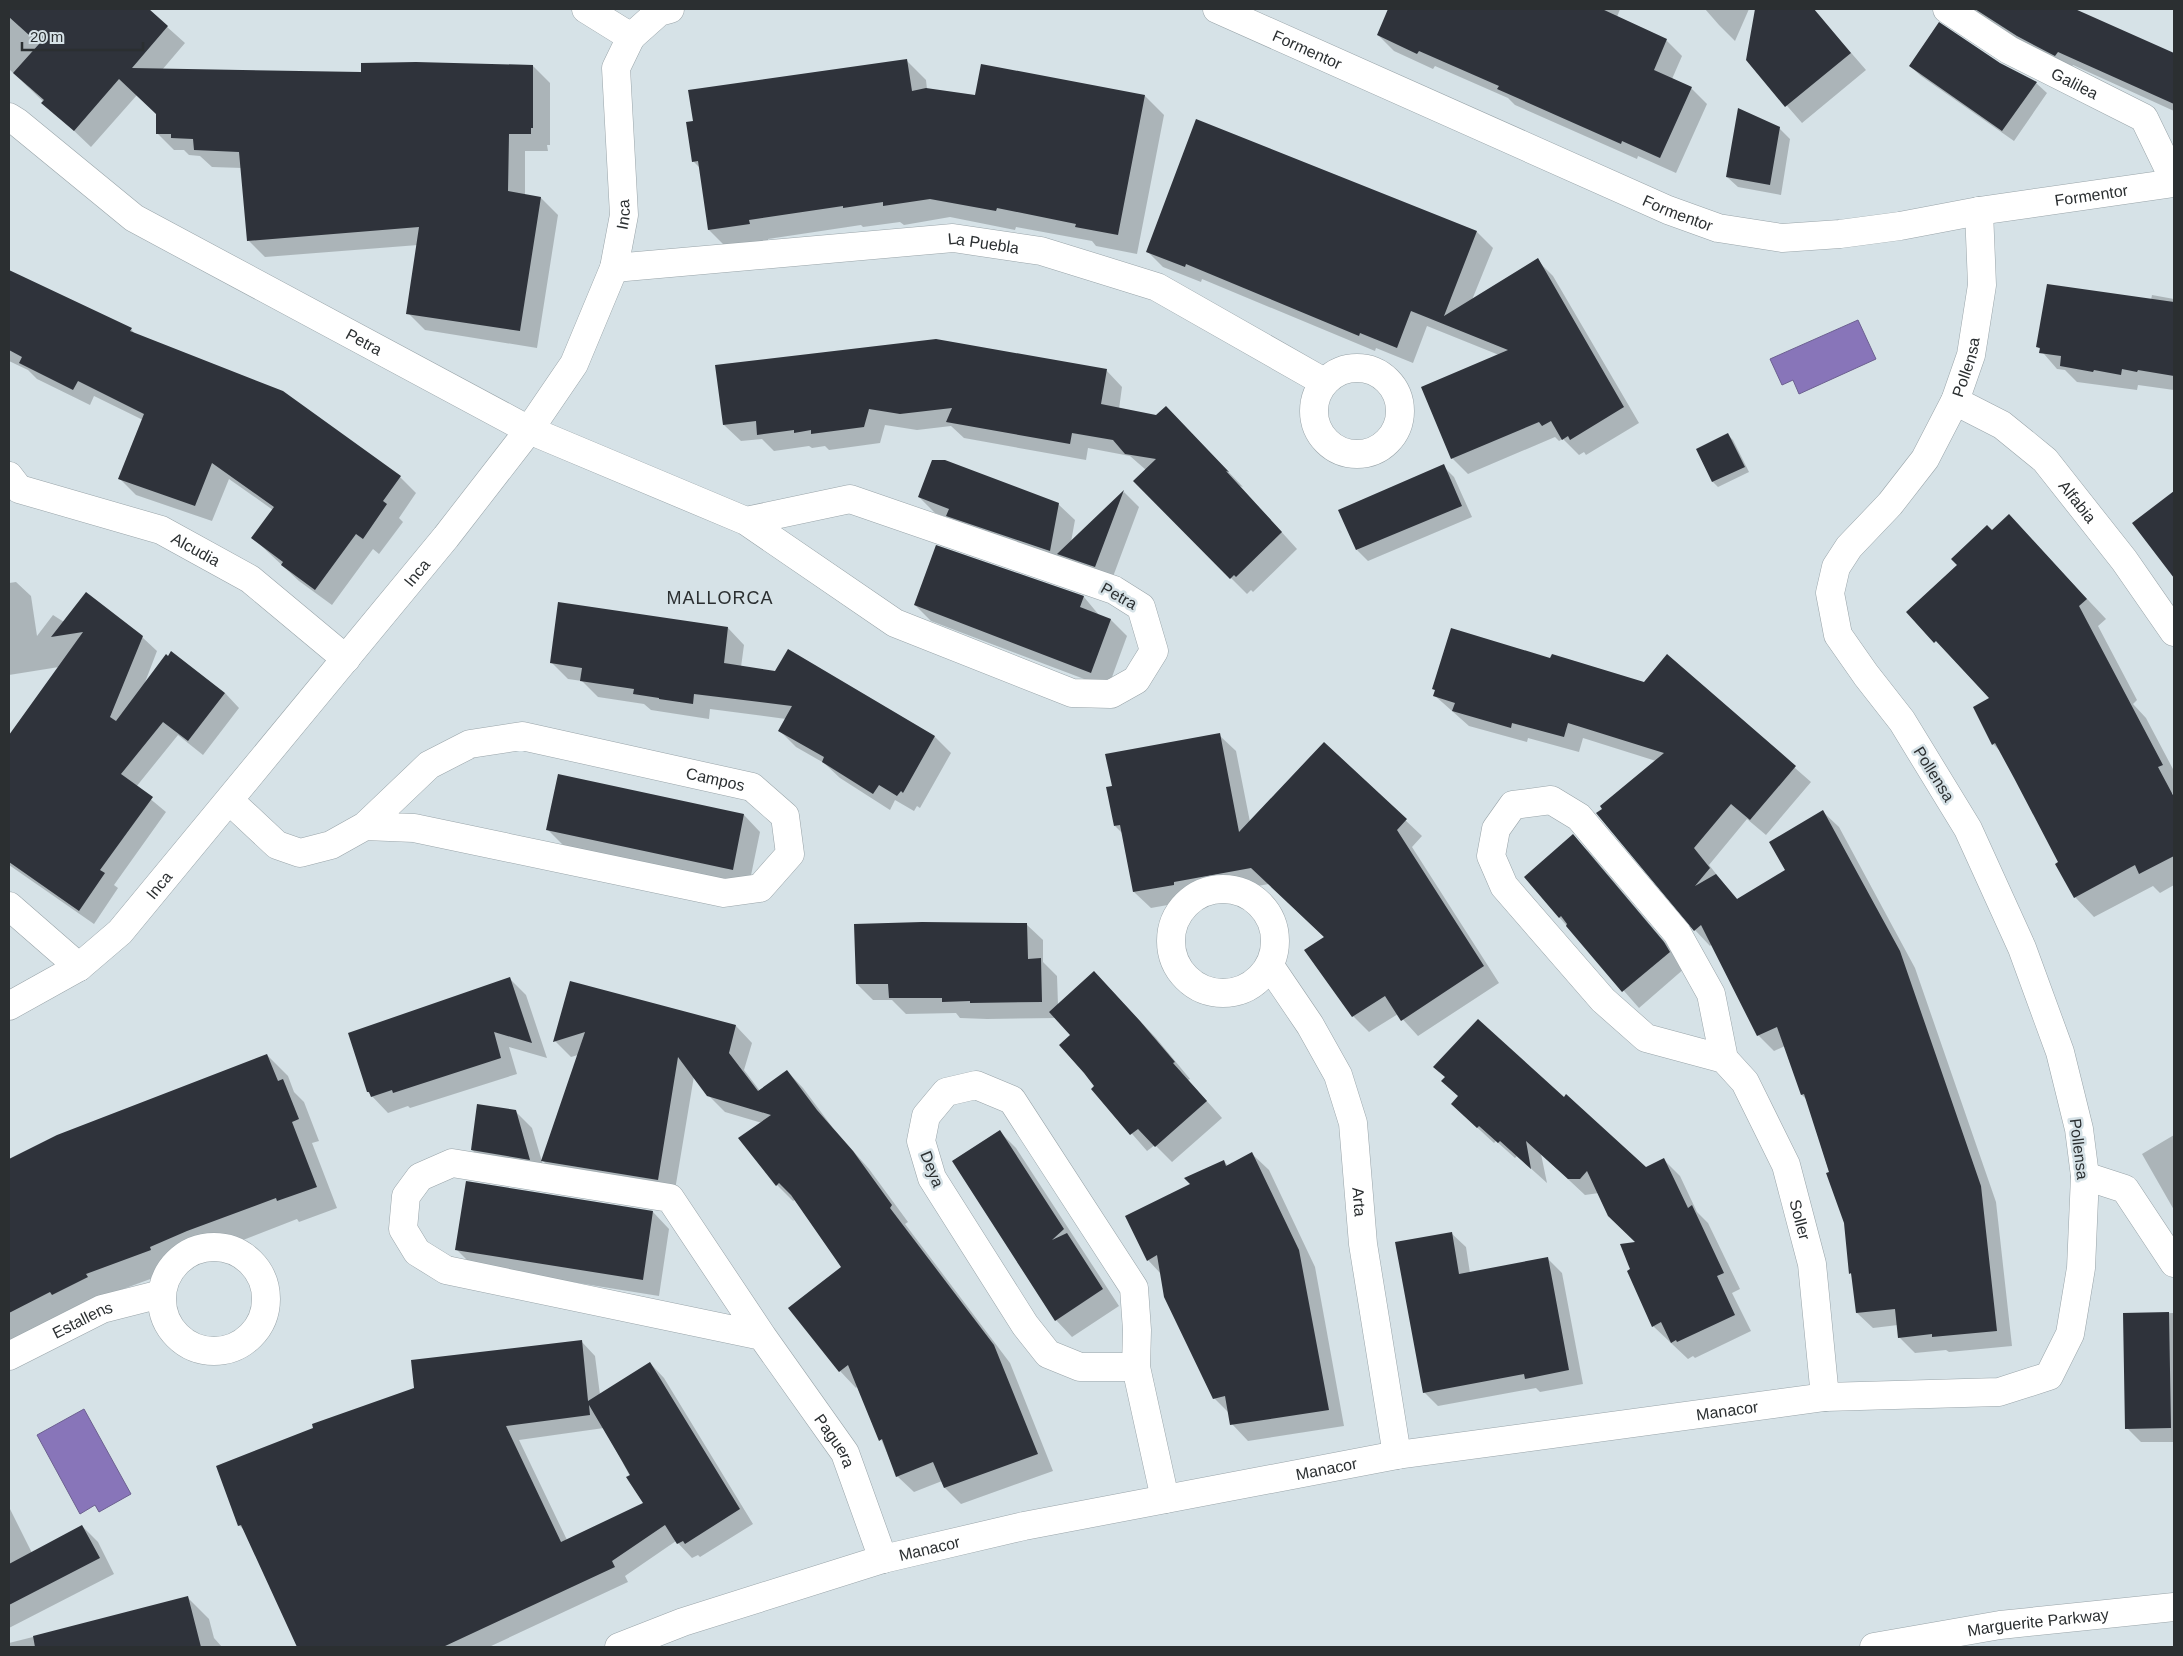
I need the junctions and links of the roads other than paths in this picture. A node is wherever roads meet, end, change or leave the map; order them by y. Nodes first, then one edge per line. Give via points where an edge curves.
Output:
1 (586, 9) edge
2 (670, 9) edge
3 (1217, 9) edge
4 (1947, 9) edge
5 (631, 37) junction
6 (9, 118) edge
7 (2174, 182) edge
8 (1979, 211) junction
9 (614, 268) junction
10 (1324, 382) dead end
11 (1955, 401) junction
12 (529, 430) junction
13 (12, 486) edge
14 (746, 521) junction
15 (2174, 632) edge
16 (346, 659) junction
17 (230, 801) junction
18 (366, 826) junction
19 (9, 906) edge
20 (1270, 966) dead end
21 (79, 968) junction
22 (9, 1006) edge
23 (1724, 1059) junction
24 (2085, 1176) junction
25 (2174, 1263) edge
26 (161, 1294) dead end
27 (762, 1336) junction
28 (9, 1356) edge
29 (1136, 1368) junction
30 (2049, 1376) joint
31 (1825, 1396) junction
32 (1397, 1455) junction
33 (1165, 1499) junction
34 (883, 1559) junction
35 (2174, 1607) edge
36 (619, 1647) edge
37 (1874, 1647) edge

1 - 5 street
2 - 5 street via 659,12
3 - 8 street, Formentor via 1660,206 1718,228 1782,238 1900,226
4 - 7 street, Galilea via 2009,50 2144,118
5 - 9 street, Inca via 616,68 624,215
6 - 12 street, Petra via 134,218
7 - 8 street, Formentor
8 - 11 street, Pollensa via 1982,285 1971,355
9 - 10 street, La Puebla via 953,238 1041,251 1157,287
9 - 12 street, Inca via 574,364
11 - 15 street, Alfabia via 2002,425 2045,460 2124,560
11 - 24 street, Pollensa via 1925,460 1836,567 1830,592 1838,634 1902,722 1968,829 2022,948 2060,1052 2079,1129
12 - 14 street, Petra
12 - 16 street, Inca
13 - 16 street, Alcudia via 161,530 250,578
14 - 14 street, Petra via 895,623 1072,693 1111,694 1136,680 1154,650 1142,607 1114,590 850,499
16 - 17 street, Inca
17 - 18 street, Campos via 277,845 300,853 330,845
17 - 21 street, Inca via 120,932
18 - 18 street, Campos via 414,828 724,892 760,888 790,854 786,816 752,787 522,736 470,744 429,765
19 - 21 street
20 - 32 street, Arta via 1310,1025 1338,1075 1353,1123 1363,1244
21 - 22 street, Inca
23 - 23 street via 1711,994 1677,933 1579,817 1551,800 1513,805 1496,829 1491,856 1504,886 1603,1000 1646,1038
23 - 31 street, Soller via 1744,1082 1786,1165 1812,1264
24 - 25 street via 2125,1189
24 - 30 street, Pollensa via 2081,1268 2070,1334
26 - 28 street, Estallens via 102,1309
27 - 27 street, Paguera via 670,1198 452,1163 420,1177 406,1196 403,1229 417,1252 446,1270
27 - 34 street, Paguera via 845,1453
29 - 29 street, Deya via 1134,1288 1012,1100 976,1085 946,1092 926,1116 921,1141 932,1178 1025,1325 1048,1354 1080,1367
29 - 33 street, Deya
30 - 31 street, Manacor via 1999,1392
31 - 32 street, Manacor
32 - 33 street, Manacor
33 - 34 street, Manacor via 1024,1526
34 - 36 street, Manacor via 684,1622
35 - 37 street, Marguerite Parkway via 2000,1626

